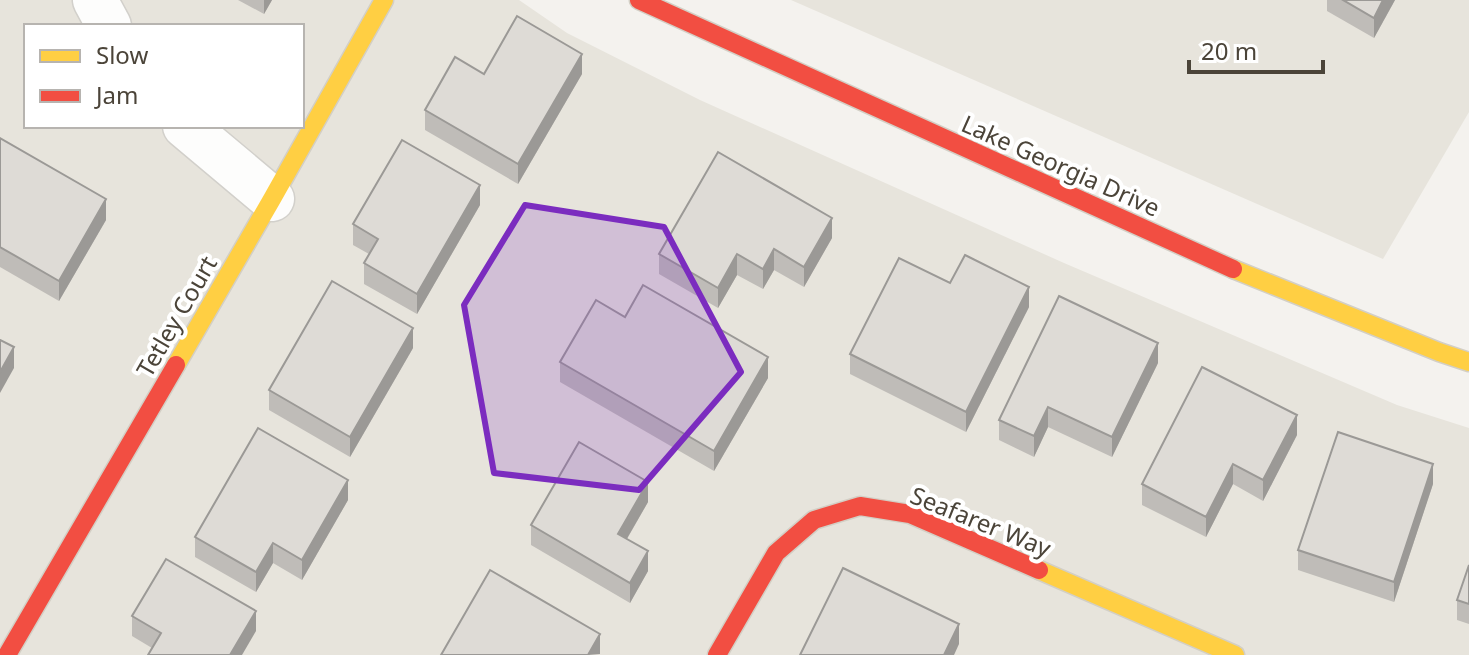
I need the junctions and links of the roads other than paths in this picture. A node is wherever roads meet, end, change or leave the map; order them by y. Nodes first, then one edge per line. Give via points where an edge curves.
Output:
1 (95, 0) edge
2 (384, 0) edge
3 (639, 0) edge
4 (108, 24) edge
5 (187, 128) edge
6 (272, 199) junction
7 (1469, 362) edge
8 (7, 655) edge
9 (717, 655) edge
10 (1235, 655) edge

1 - 4 street
2 - 6 street, Tetley Court
3 - 7 street, Lake Georgia Drive via 1227,266
5 - 6 street
6 - 8 street, Tetley Court
9 - 10 street, Seafarer Way via 776,553 814,520 860,506 910,514

